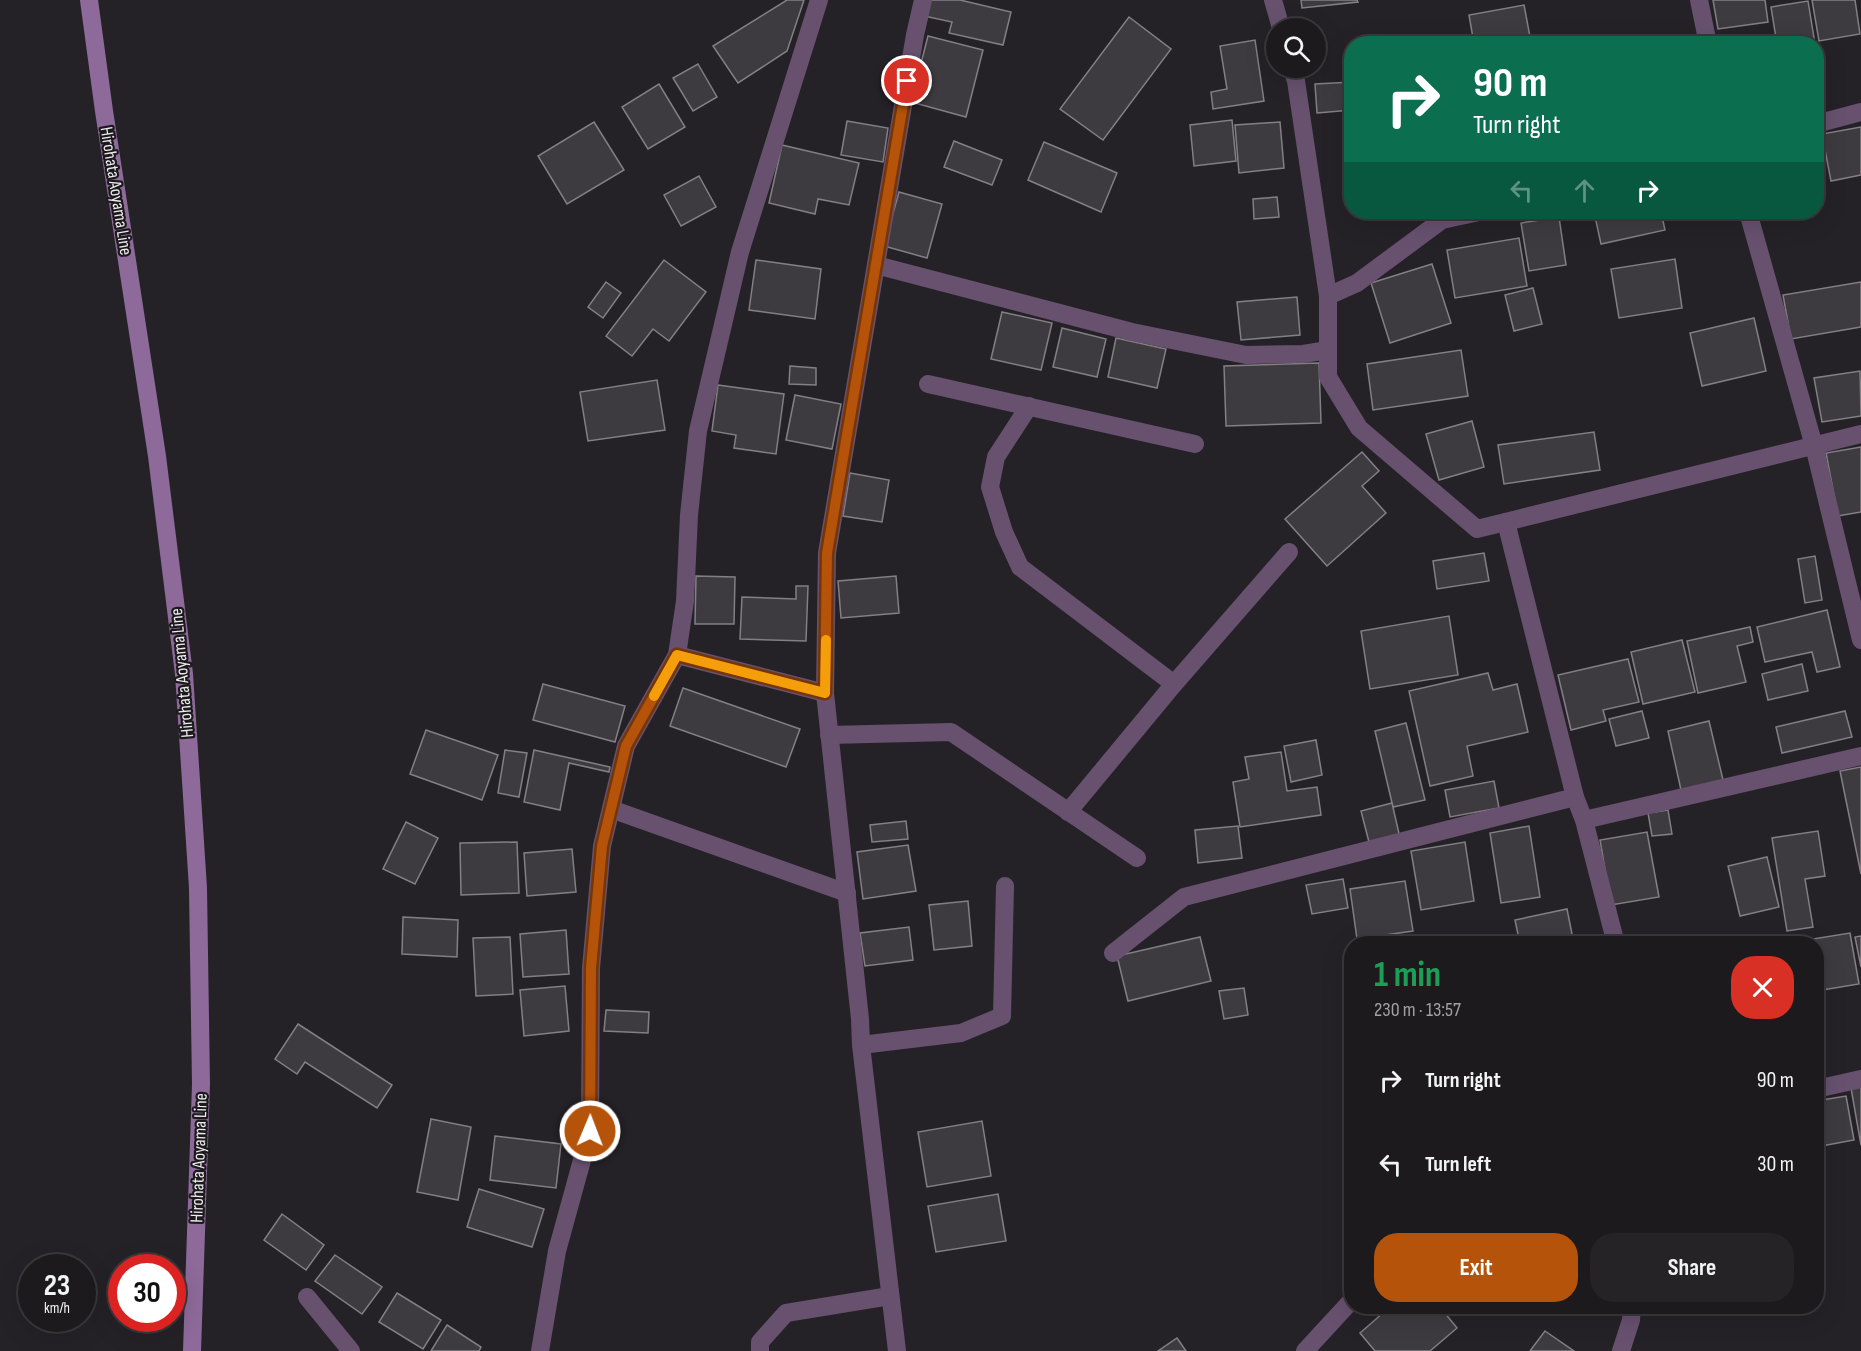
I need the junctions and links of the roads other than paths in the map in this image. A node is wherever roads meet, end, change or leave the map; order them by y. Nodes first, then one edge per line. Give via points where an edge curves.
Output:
1 (88, 0) edge
2 (819, 0) edge
3 (924, 0) edge
4 (1273, 0) edge
5 (1699, 0) edge
6 (1278, 18) edge
7 (1706, 36) edge
8 (1294, 78) edge
9 (1861, 112) edge
10 (1824, 122) edge
11 (1448, 219) edge
12 (1750, 219) edge
13 (876, 264) junction
14 (1328, 296) junction
15 (1328, 350) junction
16 (928, 384) dead end
17 (1029, 406) junction
18 (1861, 434) edge
19 (1195, 444) dead end
20 (1814, 446) junction
21 (1506, 522) junction
22 (1289, 552) dead end
23 (1861, 640) edge
24 (677, 655) junction
25 (1174, 684) junction
26 (825, 693) junction
27 (829, 735) junction
28 (1861, 756) edge
29 (1575, 797) junction
30 (610, 810) junction
31 (1068, 812) junction
32 (1584, 820) junction
33 (1137, 858) dead end
34 (1005, 886) dead end
35 (847, 893) junction
36 (1614, 936) edge
37 (1113, 953) dead end
38 (861, 1045) junction
39 (1861, 1079) edge
40 (1824, 1087) edge
41 (890, 1296) junction
42 (307, 1297) dead end
43 (1344, 1309) edge
44 (1631, 1314) edge
45 (192, 1351) edge
46 (351, 1351) edge
47 (540, 1351) edge
48 (760, 1351) edge
49 (897, 1351) edge
50 (1305, 1351) edge
51 (1621, 1351) edge

1 - 45 main road, Hirohata Aoyama Line via 157,456 184,674 198,888 201,1084
2 - 24 street via 740,252 698,430
3 - 13 street
4 - 6 street
5 - 7 street
8 - 14 street
9 - 10 street
11 - 14 street via 1357,283
12 - 20 street
13 - 15 street via 1132,332 1246,355
13 - 26 street via 827,553
14 - 15 street
15 - 21 street via 1328,376 1359,428 1478,529
16 - 17 street
17 - 19 street
17 - 25 street via 996,457 990,487 1020,567
18 - 20 street
20 - 21 street
20 - 23 street
21 - 29 street
22 - 25 street
24 - 26 street
24 - 30 street via 626,746
25 - 31 street
26 - 27 street
27 - 31 street via 951,732
27 - 35 street
28 - 32 street
29 - 32 street
29 - 37 street via 1184,897
30 - 35 street
30 - 47 street via 602,846 591,968 590,1131 557,1251
31 - 33 street
32 - 36 street
34 - 38 street via 1002,1016 961,1033
35 - 38 street
38 - 41 street
39 - 40 street
41 - 48 street via 786,1313 760,1342
41 - 49 street
42 - 46 street
43 - 50 street
44 - 51 street

